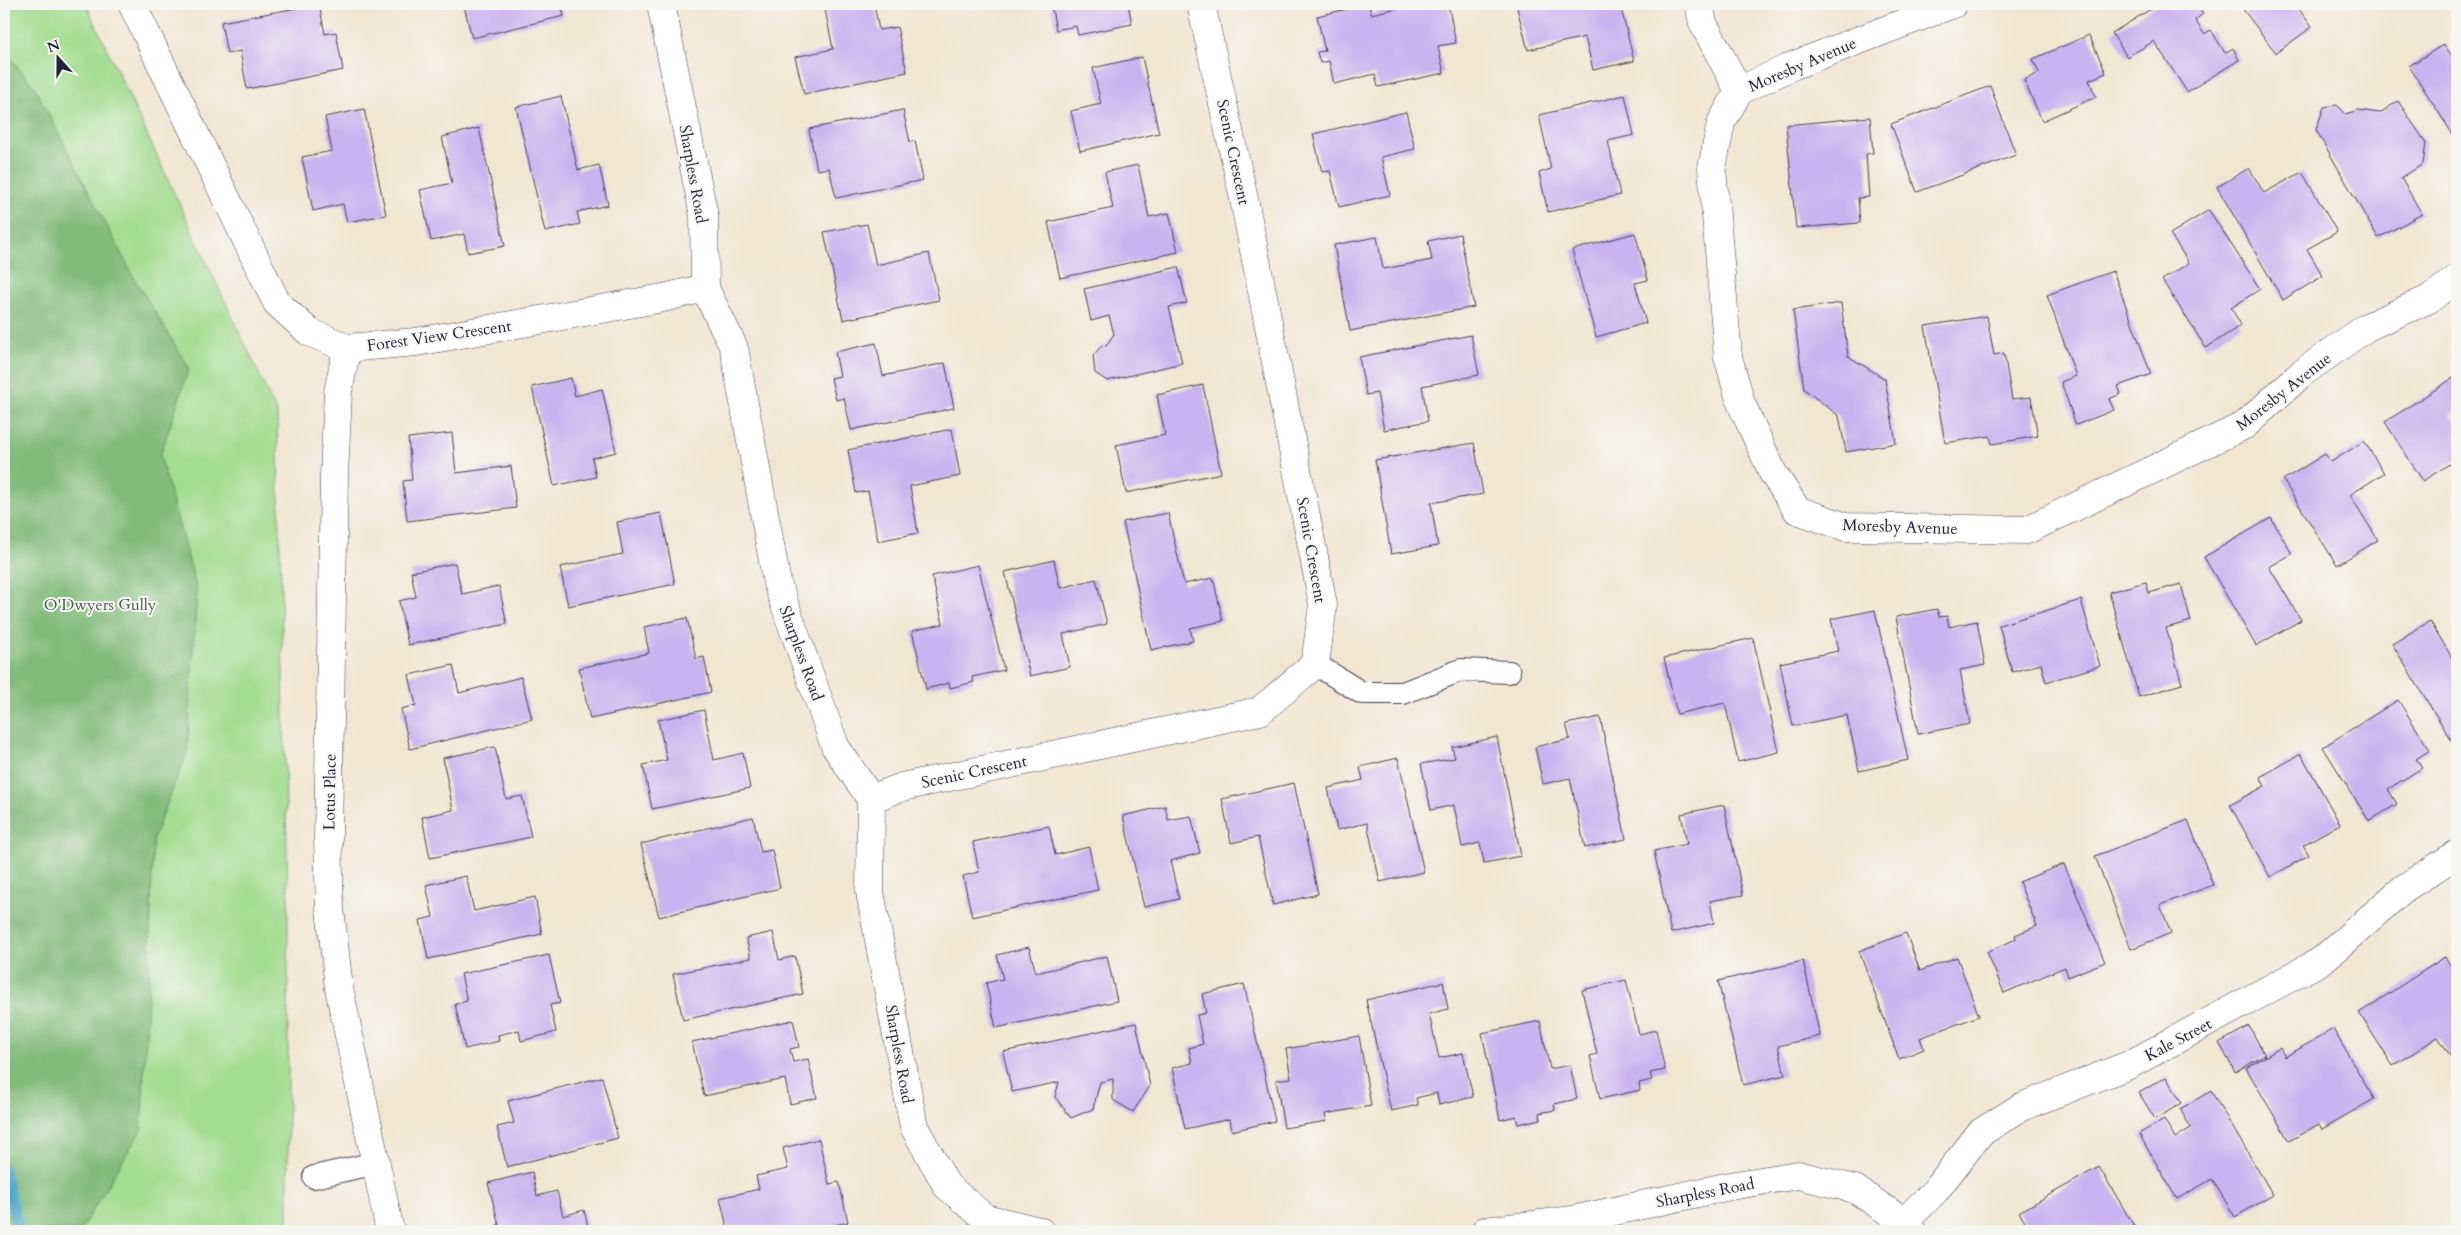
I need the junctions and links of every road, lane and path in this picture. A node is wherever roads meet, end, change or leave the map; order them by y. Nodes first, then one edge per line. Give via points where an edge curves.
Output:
1 (132, 4) edge
2 (662, 4) edge
3 (1200, 4) edge
4 (1699, 4) edge
5 (1953, 4) edge
6 (1739, 90) junction
7 (2457, 279) edge
8 (705, 288) junction
9 (347, 348) junction
10 (1315, 664) junction
11 (1508, 672) dead end
12 (871, 799) junction
13 (2457, 854) edge
14 (376, 1163) junction
15 (314, 1177) dead end
16 (1908, 1226) edge
17 (390, 1231) edge
18 (1040, 1231) edge
19 (1485, 1231) edge

1 - 9 street, Forest View Crescent via 277,303 309,332
2 - 8 street, Sharpless Road via 704,216
3 - 10 street, Scenic Crescent via 1244,199 1323,605
4 - 6 street via 1703,23
5 - 6 street, Moresby Avenue via 1792,66
6 - 7 street, Moresby Avenue via 1721,123 1712,168 1728,357 1741,403 1773,473 1798,510 1846,527 2027,530 2245,425 2302,373 2367,327 2429,299
8 - 9 street, Forest View Crescent via 416,342
8 - 12 street, Sharpless Road via 734,348 777,584 835,746
9 - 14 street, Lotus Place via 338,392 334,476 328,838 330,909 339,988
10 - 11 lane via 1362,693 1403,693 1461,670
10 - 12 street, Scenic Crescent via 1260,711 902,787
12 - 18 street, Sharpless Road via 870,892 914,1127 947,1186 985,1218
13 - 16 street, Kale Street via 2402,889 2321,961 2129,1066 2021,1107 1980,1133
14 - 15 lane
14 - 17 street, Lotus Place
16 - 19 street, Sharpless Road via 1855,1189 1798,1175 1730,1186 1573,1220

